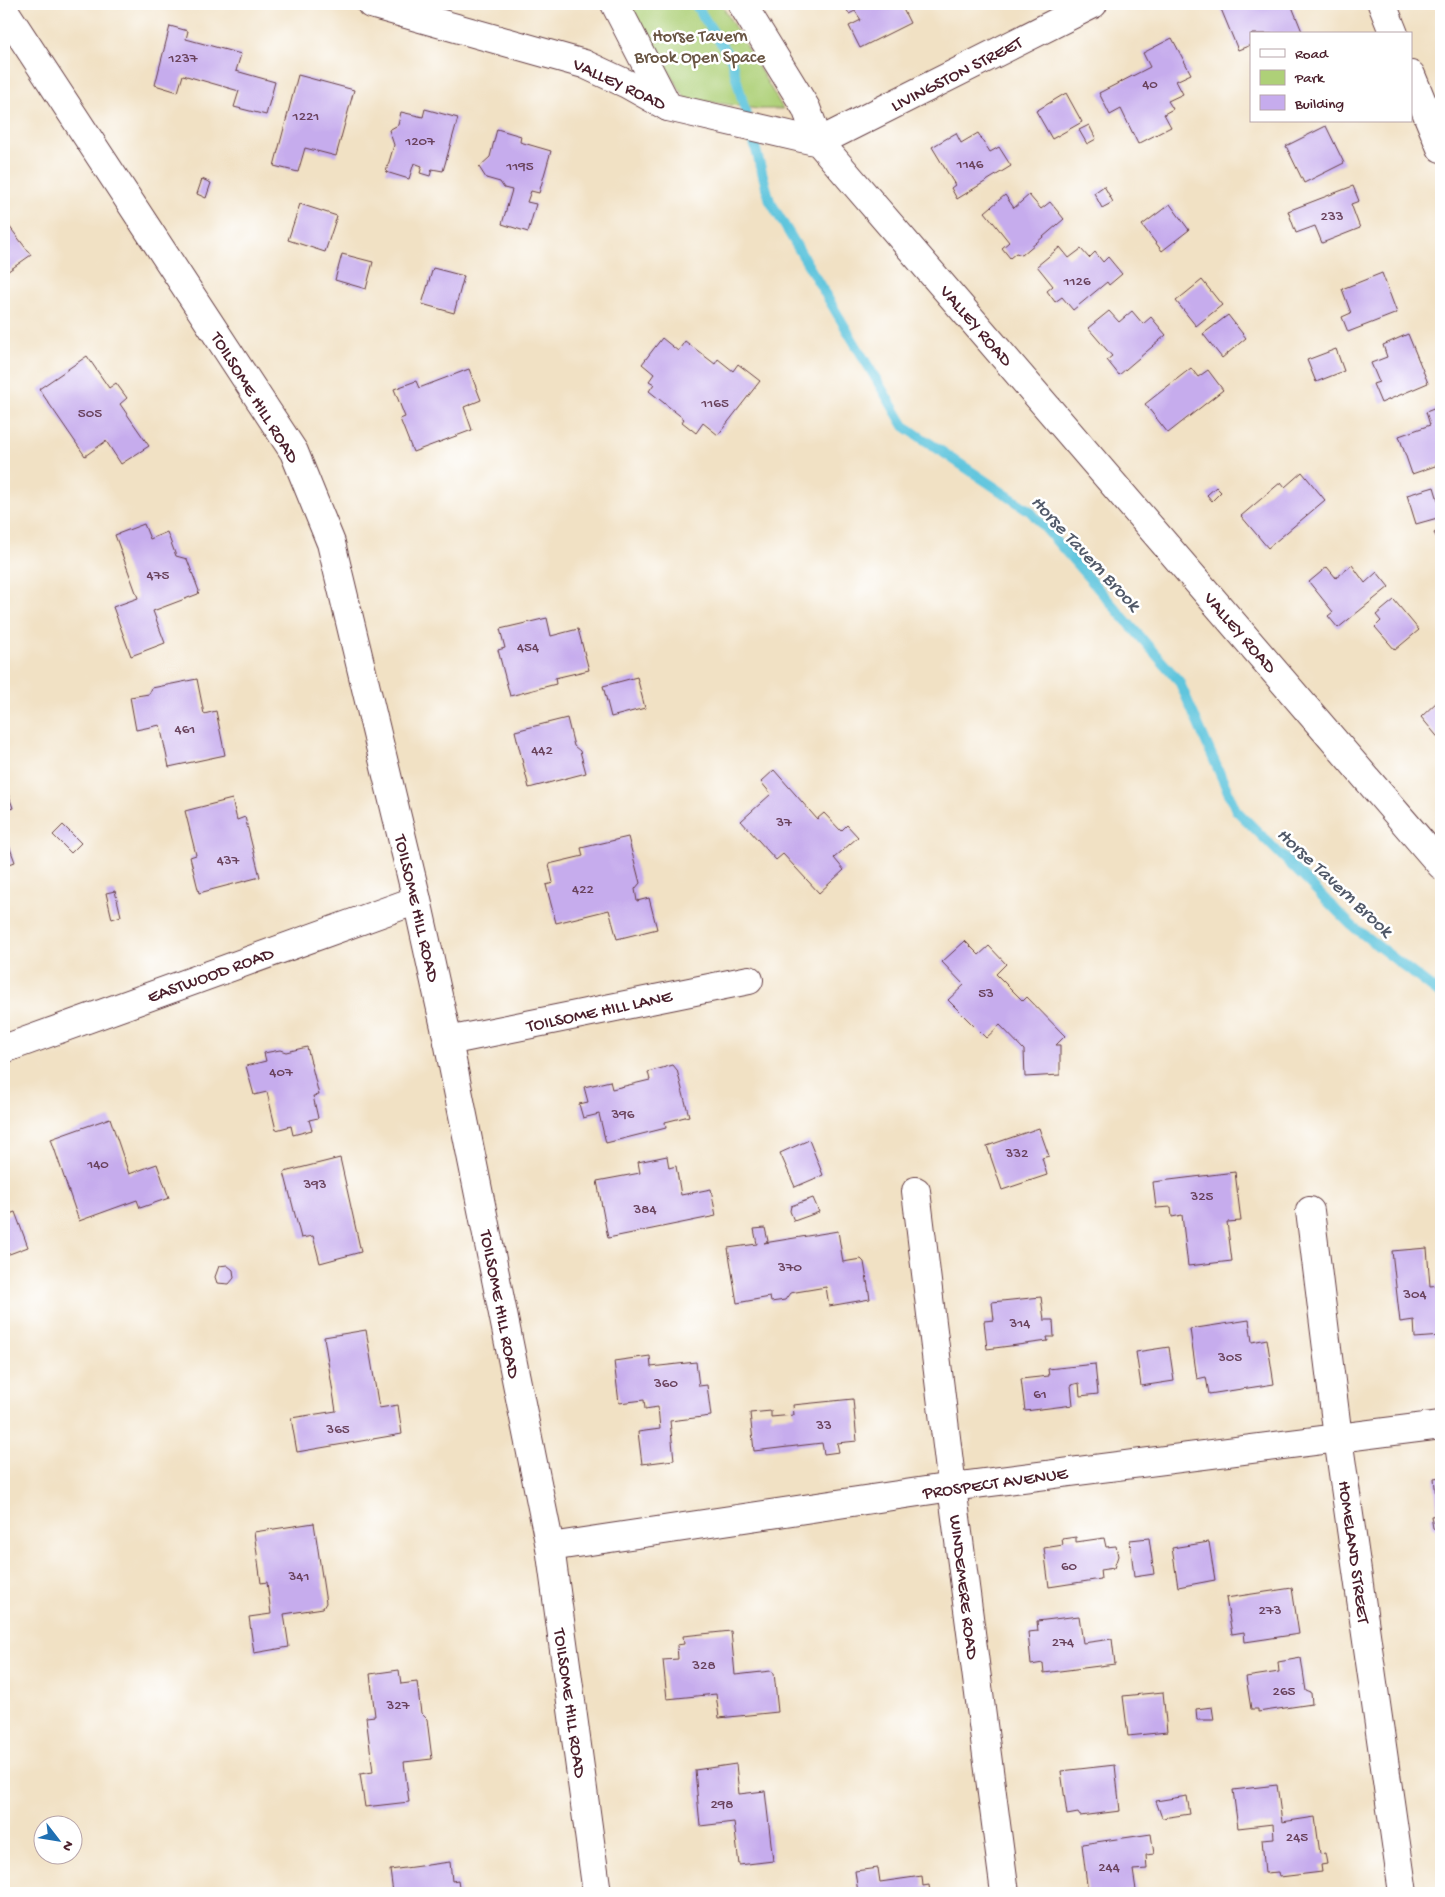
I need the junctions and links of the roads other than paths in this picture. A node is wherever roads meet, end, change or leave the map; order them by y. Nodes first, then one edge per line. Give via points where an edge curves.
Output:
1 (371, 4) edge
2 (616, 4) edge
3 (742, 4) edge
4 (1093, 4) edge
5 (1382, 4) edge
6 (4, 10) edge
7 (1393, 32) edge
8 (1412, 77) edge
9 (668, 107) junction
10 (819, 142) junction
11 (1441, 148) edge
12 (1441, 865) edge
13 (417, 900) junction
14 (749, 980) dead end
15 (448, 1041) junction
16 (4, 1049) edge
17 (916, 1191) dead end
18 (1310, 1211) dead end
19 (1441, 1425) edge
20 (1338, 1438) junction
21 (952, 1488) junction
22 (550, 1547) junction
23 (597, 1893) edge
24 (1004, 1893) edge
25 (1403, 1893) edge

1 - 9 street, VALLEY ROAD via 584,64
2 - 9 street
3 - 10 street via 806,108
4 - 10 street, LIVINGSTON STREET
5 - 7 street
6 - 13 street, TOILSOME HILL ROAD via 294,452 331,543
8 - 11 street
9 - 10 street, VALLEY ROAD
10 - 12 street, VALLEY ROAD
13 - 15 street, TOILSOME HILL ROAD
13 - 16 street, EASTWOOD ROAD
14 - 15 street, TOILSOME HILL LANE
15 - 22 street, TOILSOME HILL ROAD
17 - 21 street, WINDEMERE ROAD
18 - 20 street, HOMELAND STREET
19 - 20 street, PROSPECT AVENUE
20 - 21 street, PROSPECT AVENUE
20 - 25 street, HOMELAND STREET
21 - 22 street, PROSPECT AVENUE
21 - 24 street, WINDEMERE ROAD
22 - 23 street, TOILSOME HILL ROAD

